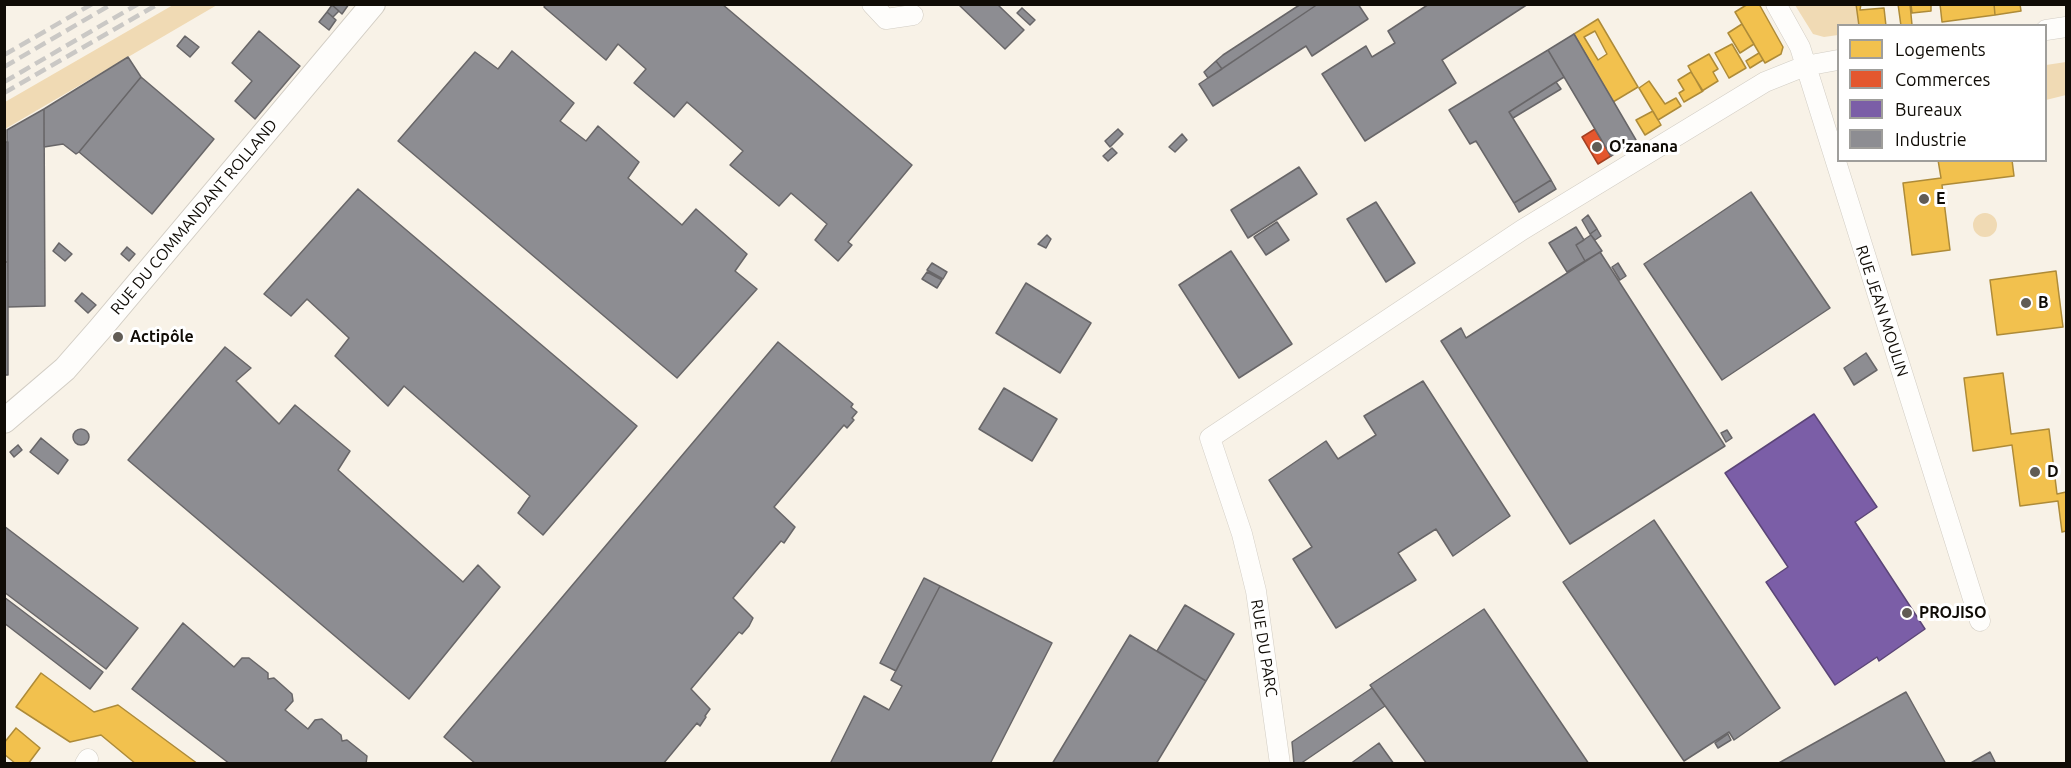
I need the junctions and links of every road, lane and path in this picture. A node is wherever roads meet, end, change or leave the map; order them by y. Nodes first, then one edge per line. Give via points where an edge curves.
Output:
1 (373, 4) edge
2 (872, 4) edge
3 (1776, 4) edge
4 (914, 15) dead end
5 (2067, 27) edge
6 (2047, 30) edge
7 (1837, 60) edge
8 (1805, 66) junction
9 (4, 421) edge
10 (1980, 621) dead end
11 (1280, 764) edge

1 - 9 street, RUE DU COMMANDANT ROLLAND via 65,369
2 - 4 street via 886,19
3 - 8 street, RUE JEAN MOULIN via 1800,47
5 - 6 street
7 - 8 street
8 - 10 street, RUE JEAN MOULIN
8 - 11 street, RUE DU PARC via 1765,82 1522,230 1210,438 1242,534 1256,591

